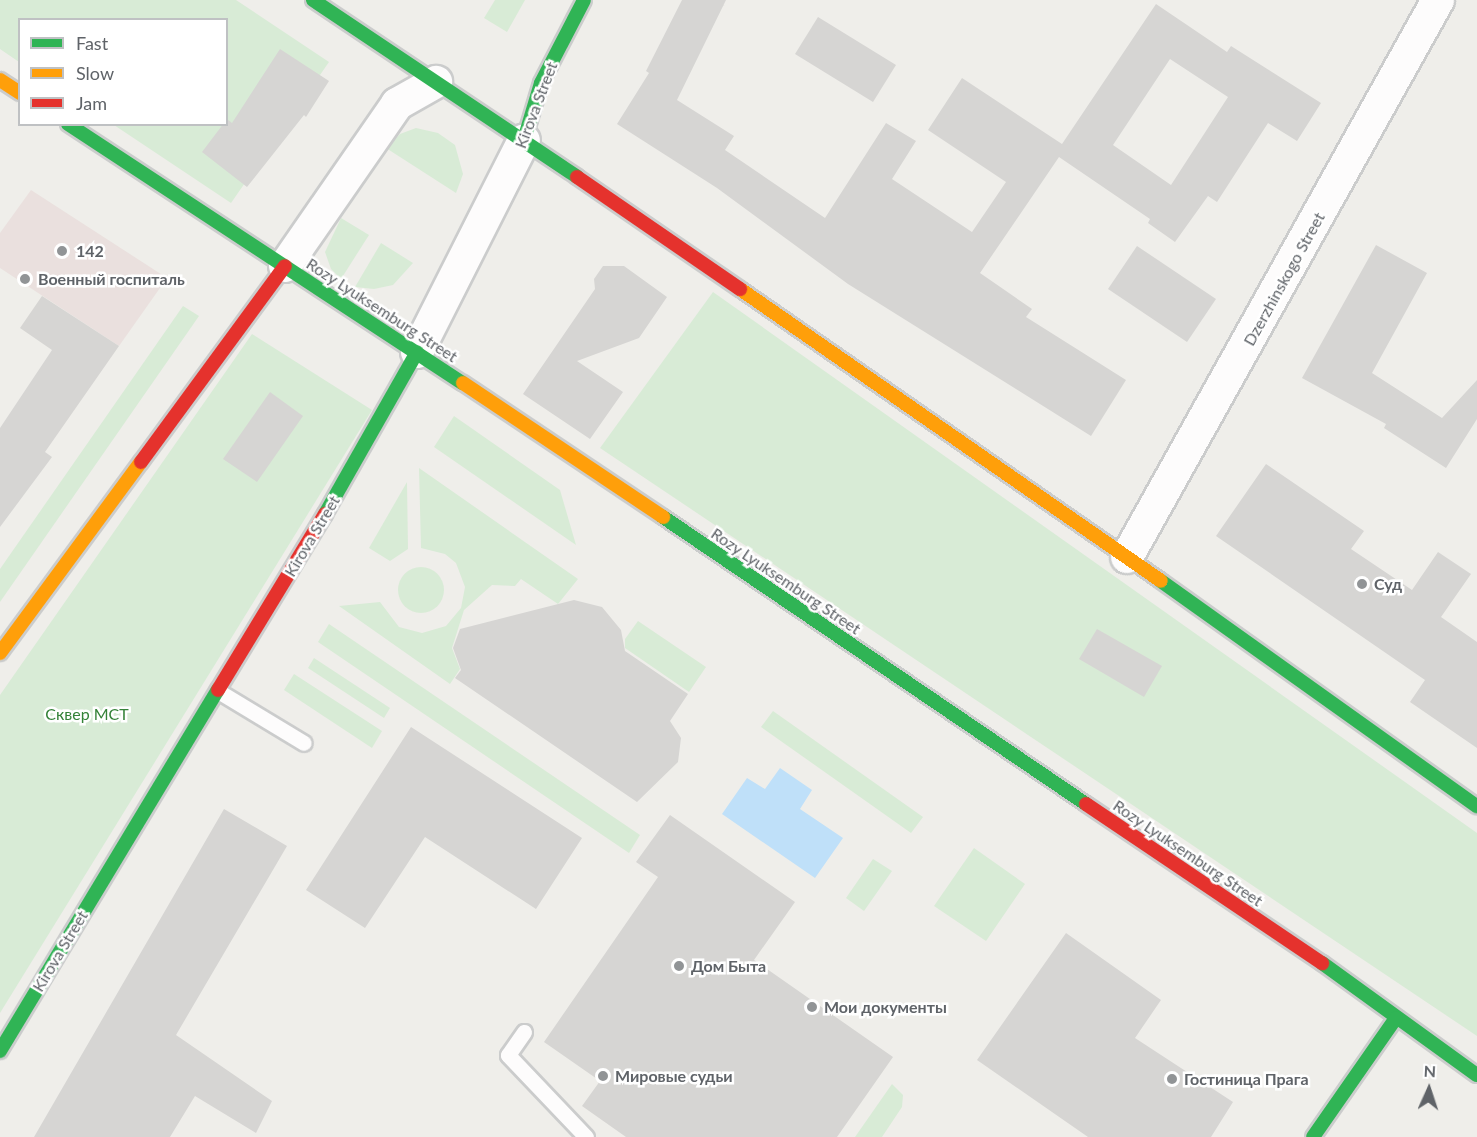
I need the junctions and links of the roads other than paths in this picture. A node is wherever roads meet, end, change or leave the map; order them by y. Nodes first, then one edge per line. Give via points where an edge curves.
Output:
1 (313, 0) edge
2 (584, 0) edge
3 (1438, 0) edge
4 (0, 80) edge
5 (436, 82) junction
6 (18, 92) edge
7 (71, 126) edge
8 (524, 140) junction
9 (285, 266) junction
10 (417, 352) junction
11 (1127, 557) junction
12 (0, 653) edge
13 (218, 690) junction
14 (304, 743) dead end
15 (1477, 807) edge
16 (1396, 1018) junction
17 (524, 1032) dead end
18 (0, 1051) edge
19 (1477, 1075) edge
20 (586, 1137) edge
21 (1313, 1137) edge

1 - 5 main road
2 - 8 main road, Kirova Street via 541,82
3 - 11 street, Dzerzhinskogo Street
4 - 6 main road
5 - 8 main road
5 - 9 street via 397,104
7 - 9 main road, Rozy Lyuksemburg Street
8 - 10 street, Kirova Street
8 - 11 main road
9 - 10 main road, Rozy Lyuksemburg Street
9 - 12 main road
10 - 13 main road, Kirova Street via 376,430
10 - 16 main road, Rozy Lyuksemburg Street via 1345,979
11 - 15 main road
13 - 14 lane
13 - 18 main road, Kirova Street
16 - 19 main road, Rozy Lyuksemburg Street
16 - 21 main road
17 - 20 lane via 508,1055

